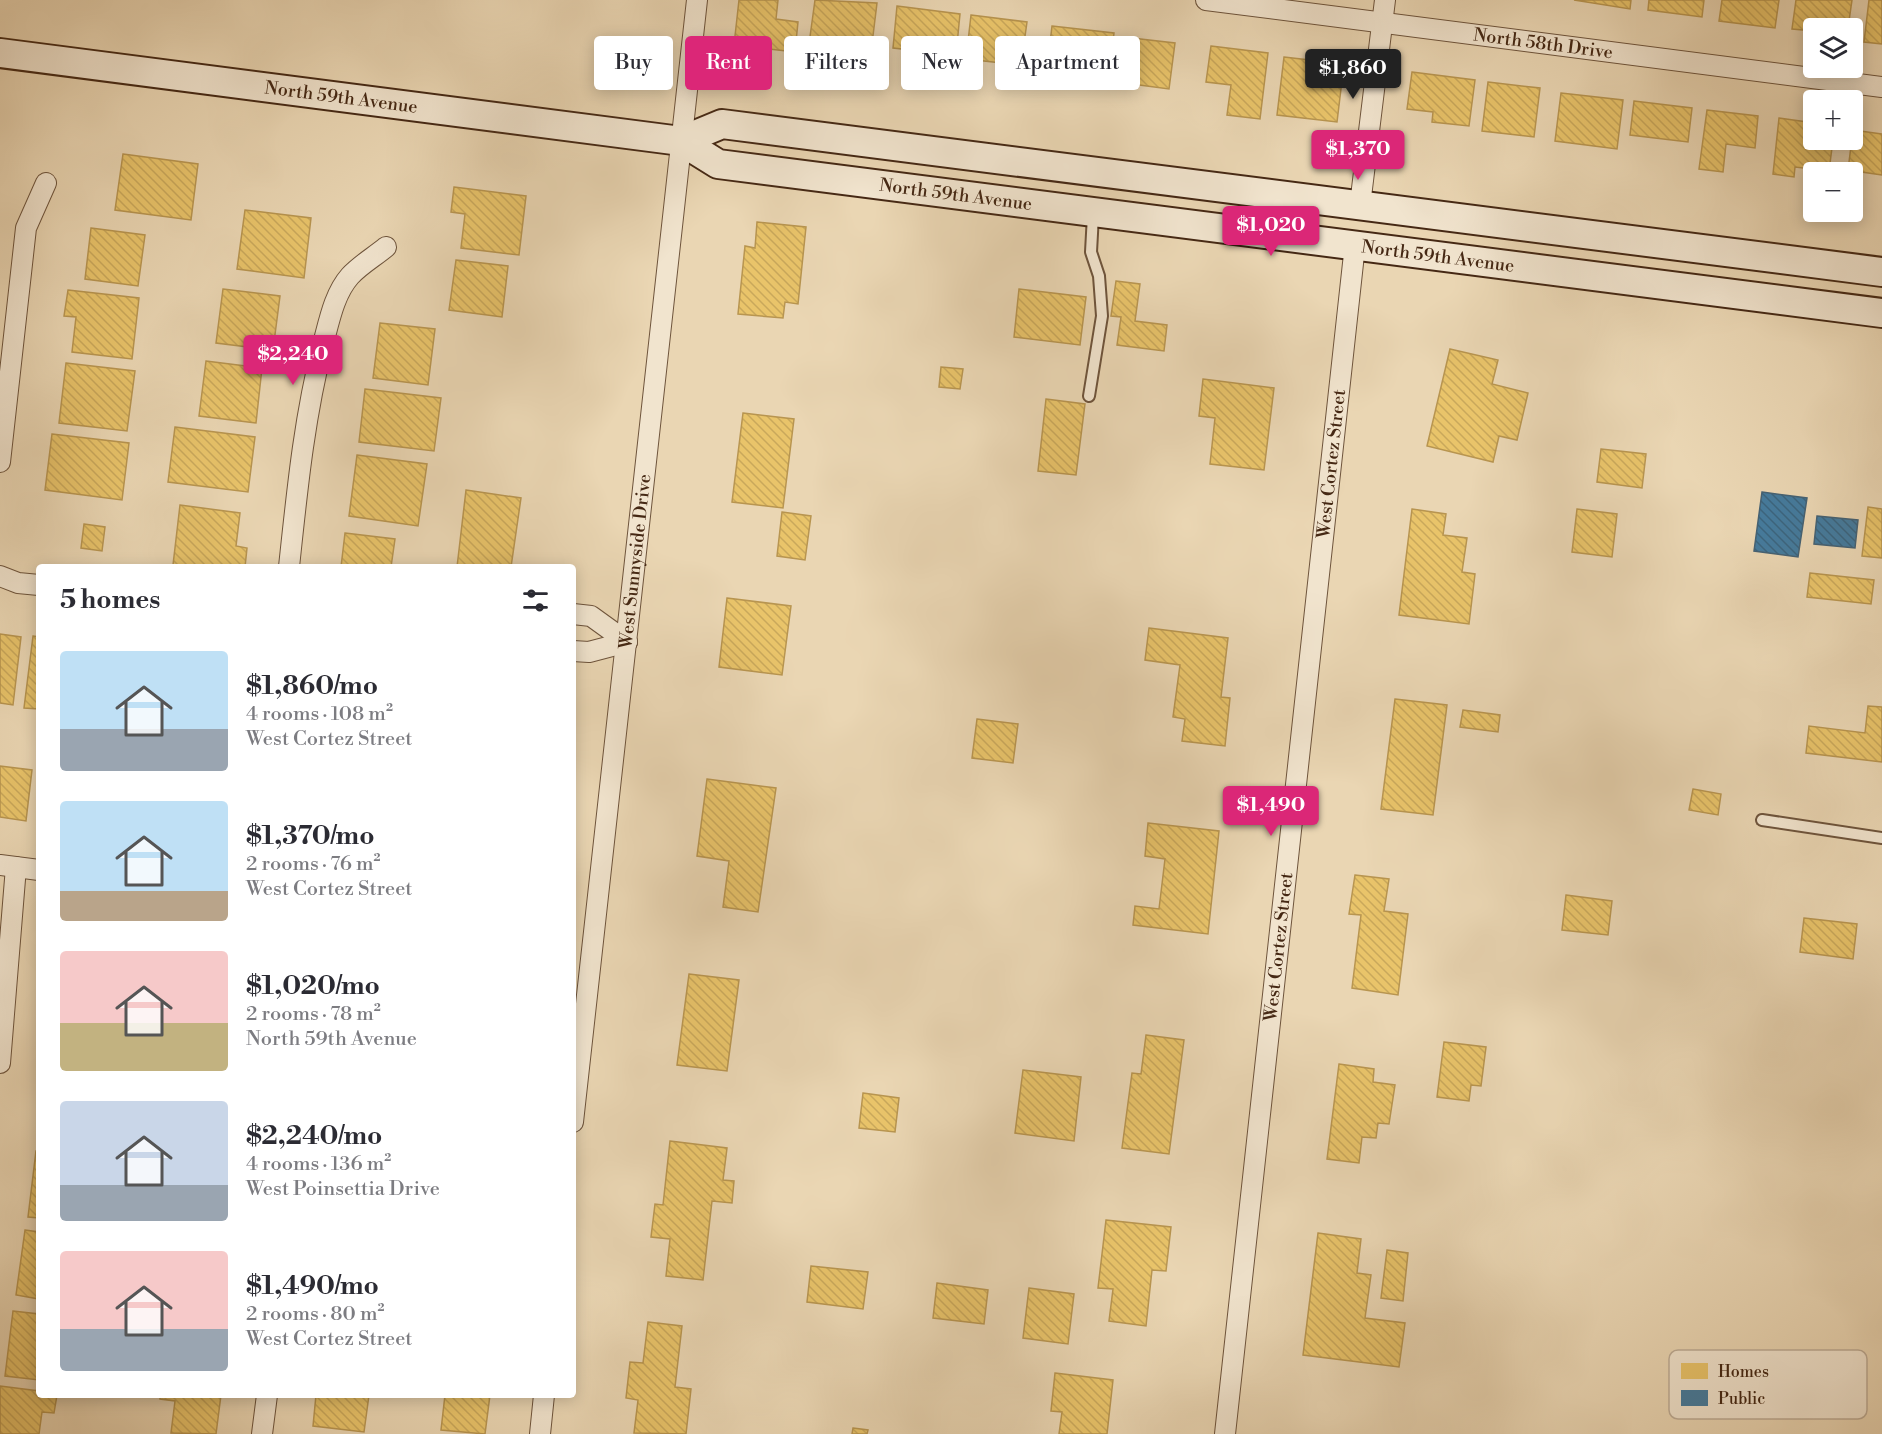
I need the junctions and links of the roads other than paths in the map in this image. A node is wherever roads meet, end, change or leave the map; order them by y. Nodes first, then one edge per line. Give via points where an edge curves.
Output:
1 (697, 0) edge
2 (1206, 0) edge
3 (1385, 0) edge
4 (1382, 22) junction
5 (0, 53) edge
6 (1882, 87) edge
7 (681, 141) junction
8 (46, 183) dead end
9 (1360, 205) junction
10 (1094, 211) junction
11 (1355, 245) junction
12 (386, 247) dead end
13 (1882, 272) edge
14 (1882, 312) edge
15 (1089, 396) dead end
16 (0, 462) edge
17 (289, 564) edge
18 (0, 576) edge
19 (36, 585) edge
20 (576, 615) edge
21 (627, 642) junction
22 (576, 651) edge
23 (1762, 820) dead end
24 (1882, 838) edge
25 (8, 866) edge
26 (36, 870) edge
27 (0, 1063) edge
28 (576, 1095) edge
29 (267, 1398) edge
30 (544, 1398) edge
31 (262, 1434) edge
32 (540, 1434) edge
33 (1225, 1434) edge

1 - 7 street, West Sunnyside Drive
2 - 4 street, North 58th Drive
3 - 4 street
4 - 6 street, North 58th Drive
4 - 9 street
5 - 7 main road, North 59th Avenue
7 - 9 main road, North 59th Avenue via 722,124
7 - 10 main road, North 59th Avenue via 718,164
7 - 21 street, West Sunnyside Drive
8 - 16 street via 26,228
9 - 13 main road, North 59th Avenue
10 - 11 main road, North 59th Avenue
10 - 15 lane via 1091,252 1099,276 1101,316
11 - 14 main road, North 59th Avenue
11 - 33 street, West Cortez Street
12 - 17 street via 350,277 328,325 303,443
18 - 19 street
20 - 21 street via 591,616
21 - 22 street via 589,652
21 - 28 street, West Sunnyside Drive
23 - 24 lane
25 - 26 street
25 - 27 street
29 - 31 street
30 - 32 street

